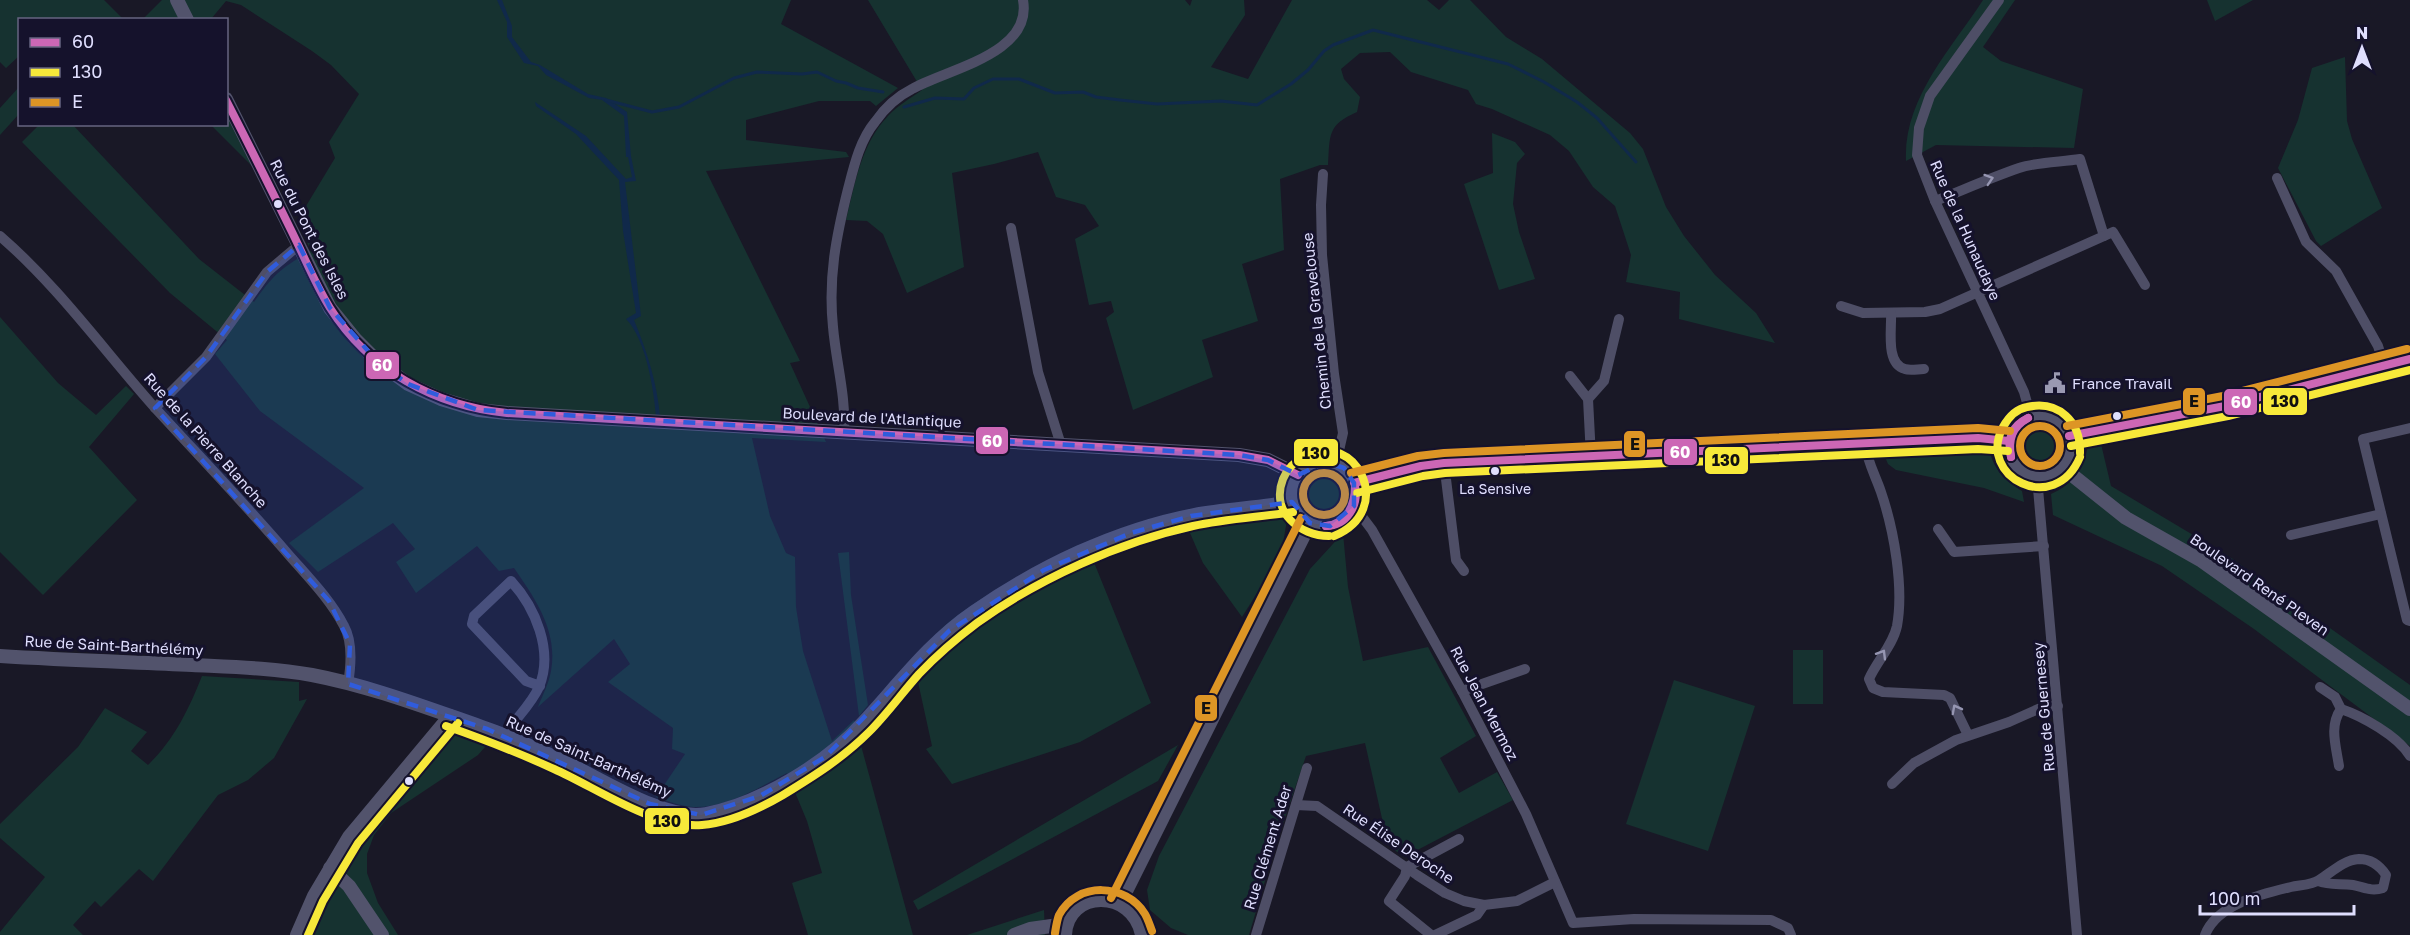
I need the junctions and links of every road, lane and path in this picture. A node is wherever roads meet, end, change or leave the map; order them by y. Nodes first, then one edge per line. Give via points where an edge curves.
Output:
1 (177, 0) edge
2 (1023, 0) edge
3 (1999, 0) edge
4 (186, 18) edge
5 (228, 103) edge
6 (1323, 174) dead end
7 (2277, 178) dead end
8 (1935, 201) junction
9 (1011, 228) dead end
10 (0, 236) edge
11 (2104, 236) junction
12 (299, 245) junction
13 (2145, 285) dead end
14 (1978, 293) junction
15 (1841, 306) dead end
16 (1891, 313) junction
17 (1619, 319) dead end
18 (2410, 359) edge
19 (2384, 365) junction
20 (1924, 369) dead end
21 (1570, 376) dead end
22 (1588, 399) junction
23 (155, 408) junction
24 (2031, 417) junction
25 (656, 421) joint
26 (2410, 428) edge
27 (844, 431) junction
28 (2069, 436) junction
29 (2008, 441) junction
30 (1865, 444) junction
31 (1061, 445) junction
32 (1591, 457) junction
33 (1444, 463) junction
34 (1336, 464) junction
35 (2062, 467) junction
36 (1298, 475) junction
37 (2037, 477) junction
38 (1354, 483) junction
39 (1292, 502) junction
40 (1354, 506) junction
41 (2381, 514) junction
42 (1310, 523) junction
43 (1938, 529) dead end
44 (2291, 536) dead end
45 (2044, 546) junction
46 (1464, 571) dead end
47 (2410, 621) edge
48 (0, 656) edge
49 (1525, 669) dead end
50 (348, 684) junction
51 (540, 686) junction
52 (2320, 687) dead end
53 (1462, 691) junction
54 (2058, 706) junction
55 (2341, 709) junction
56 (2410, 709) edge
57 (450, 716) junction
58 (1968, 735) junction
59 (504, 736) junction
60 (2410, 756) edge
61 (2339, 766) dead end
62 (1307, 768) dead end
63 (1892, 784) dead end
64 (1296, 805) junction
65 (1459, 839) dead end
66 (1407, 867) junction
67 (330, 868) junction
68 (2318, 881) junction
69 (1555, 882) junction
70 (1120, 903) junction
71 (1484, 905) junction
72 (1065, 930) edge
73 (297, 935) edge
74 (382, 935) edge
75 (1014, 935) edge
76 (1142, 935) edge
77 (1256, 935) edge
78 (1433, 935) edge
79 (1791, 935) edge
80 (2078, 935) edge
81 (2205, 935) edge

1 - 4 main road
2 - 27 street via 1023,22 1014,36 995,51 911,89 874,122 861,145 831,269
3 - 8 street, Rue de la Hunaudaye via 1924,110 1916,141 1917,155
5 - 12 main road, Rue du Pont des Isles
6 - 34 street, Chemin de la Gravelouse via 1322,255 1343,433
7 - 19 street via 2306,242 2336,271 2378,346
8 -> 11 street via 2020,168 2080,159
8 - 14 street, Rue de la Hunaudaye
9 - 31 street via 1038,372
10 - 23 street, Rue de la Pierre Blanche via 52,288
11 - 13 street via 2113,232
11 - 14 street
12 - 23 street via 267,272 206,357
12 - 25 main road, Rue du Pont des Isles via 330,308 377,361 408,384 478,410
14 - 16 street via 1940,309
14 - 24 street, Rue de la Hunaudaye via 2024,392
15 - 16 street via 1863,314
16 - 20 street via 1892,357 1904,369
17 - 22 street via 1604,381
18 - 19 main road
19 - 28 main road via 2225,406
21 - 22 street
22 - 32 street
23 - 50 street, Rue de la Pierre Blanche via 329,601 346,628 350,644
24 - 28 main road via 2049,417
24 - 29 main road via 2016,426
25 - 27 main road, Boulevard de l'Atlantique
26 - 41 street via 2362,439
27 - 31 main road, Boulevard de l'Atlantique
28 - 35 main road via 2070,453
29 - 30 main road via 1978,438
29 - 37 main road via 2018,469
30 - 32 main road
58 -> 30 street via 1950,698 1883,692 1873,688 1869,679 1896,626 1899,580 1882,495
31 - 36 main road, Boulevard de l'Atlantique via 1239,455 1268,460
32 - 33 main road
33 - 38 main road
33 - 46 street via 1456,560
34 - 36 main road via 1315,463
34 - 38 main road
35 - 37 main road via 2046,477
35 - 56 main road, Boulevard René Pleven via 2126,518 2202,561
36 - 39 main road via 1291,492
37 - 45 street, Rue de Guernesey
38 - 40 main road
39 - 42 main road
39 - 59 main road, Rue de Saint-Barthélémy via 1191,516 1131,532 1044,570 949,631 861,725 825,757 760,796 731,808 701,815 650,804
40 - 42 main road via 1348,515 1330,526
40 - 53 street, Rue Jean Mermoz via 1372,530
41 - 44 street
41 - 47 street
42 - 70 main road
43 - 45 street via 1954,552
45 - 54 street, Rue de Guernesey
48 - 50 main road, Rue de Saint-Barthélémy via 263,669
49 - 53 street
50 - 57 main road, Rue de Saint-Barthélémy
51 - 51 street via 540,632 523,594 511,581 474,615 472,624 526,681
51 - 59 street
52 - 55 street via 2335,697
53 - 69 street, Rue Jean Mermoz via 1526,814
54 - 58 street via 2045,706
54 - 80 street, Rue de Guernesey
55 - 60 street via 2358,714 2404,747
55 - 61 street via 2335,717 2334,736
57 - 59 main road, Rue de Saint-Barthélémy
57 - 67 main road via 349,837
58 - 63 street via 1914,763
62 - 64 street, Rue Clément Ader
64 - 66 street, Rue Élise Deroche via 1317,806
64 - 77 street, Rue Clément Ader
65 - 66 street
66 - 71 street, Rue Élise Deroche via 1445,893
66 - 78 street via 1389,901
67 - 73 main road
67 - 74 main road via 349,886
68 - 68 street via 2355,859 2372,862 2386,875 2383,888 2375,890
68 - 81 street via 2258,895 2220,914
69 - 71 street, Rue Élise Deroche via 1517,901
69 - 79 street, Rue Jean Mermoz via 1573,922 1771,920 1788,928
70 - 72 main road via 1087,903 1077,909
70 - 76 main road via 1136,916
71 - 78 street via 1477,915
72 - 75 main road via 1030,929

